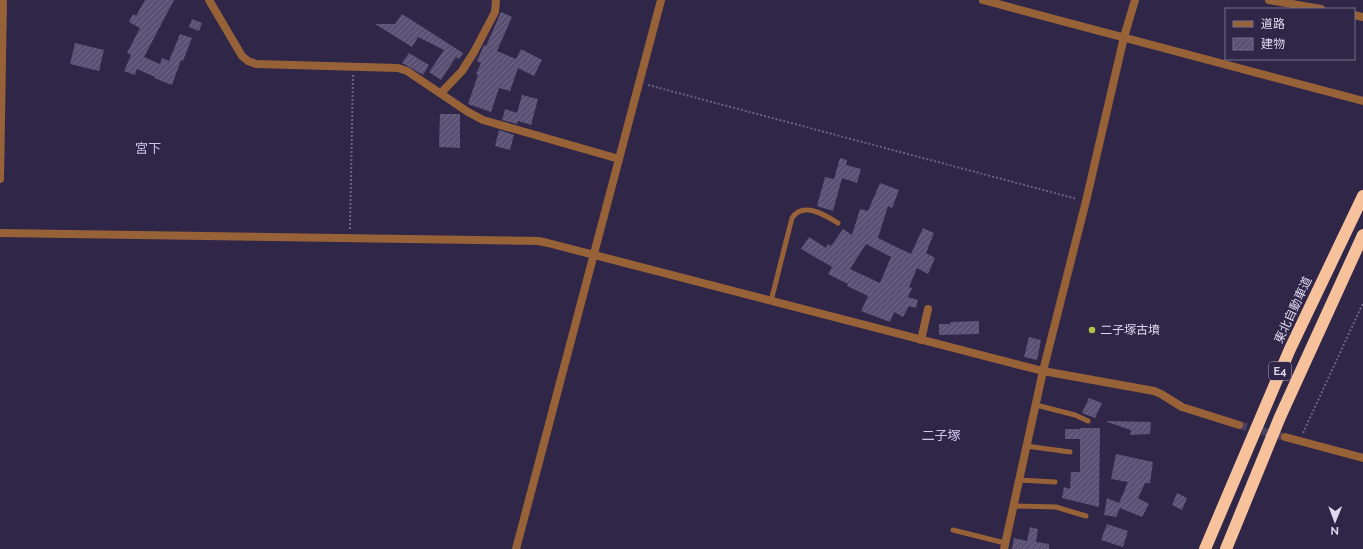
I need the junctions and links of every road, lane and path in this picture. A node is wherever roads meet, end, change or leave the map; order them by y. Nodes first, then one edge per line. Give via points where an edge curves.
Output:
1 (3, 0) edge
2 (209, 0) edge
3 (496, 0) edge
4 (661, 0) edge
5 (983, 0) edge
6 (1135, 0) edge
7 (1269, 0) edge
8 (1315, 8) edge
9 (1124, 37) junction
10 (353, 66) junction
11 (639, 83) junction
12 (441, 93) junction
13 (1363, 101) edge
14 (619, 159) junction
15 (0, 179) edge
16 (1363, 196) edge
17 (1086, 201) junction
18 (838, 223) dead end
19 (0, 233) edge
20 (1363, 235) edge
21 (349, 238) junction
22 (594, 254) junction
23 (772, 301) junction
24 (1363, 303) edge
25 (928, 309) dead end
26 (921, 340) junction
27 (1043, 371) junction
28 (1036, 405) junction
29 (1088, 421) dead end
30 (1239, 425) tunnel mouth
31 (1285, 437) tunnel mouth
32 (1300, 441) junction
33 (1026, 446) junction
34 (1070, 452) dead end
35 (1363, 458) edge
36 (1019, 480) junction
37 (1055, 482) dead end
38 (1013, 506) junction
39 (1086, 516) dead end
40 (953, 530) dead end
41 (1004, 546) edge
42 (516, 549) edge
43 (1205, 549) edge
44 (1226, 549) edge

1 - 15 street
2 - 10 street via 242,56 248,61 256,64
3 - 12 street via 495,12 474,52 462,71
4 - 11 street
5 - 9 street
6 - 9 street
7 - 8 street
9 - 13 street
9 - 17 street
10 - 12 street via 404,70
10 - 21 path
11 - 14 street
11 - 17 path
12 - 14 street via 483,120
14 - 22 street
16 - 43 highway, 東北自動車道 / E4 via 1290,349
17 - 27 street
18 - 23 lane via 819,212 796,212 792,218
19 - 21 street
20 - 44 highway, E4 via 1280,417
21 - 22 street via 538,241
22 - 23 street
22 - 42 street
23 - 26 street
24 - 32 path
25 - 26 street
26 - 27 street
27 - 28 street
27 - 30 street via 1154,391 1182,407
28 - 29 lane
28 - 33 street
31 - 32 street
32 - 35 street
33 - 34 lane
33 - 36 street
36 - 37 lane
36 - 38 street
38 - 39 lane via 1056,507
38 - 41 street
40 - 41 lane

